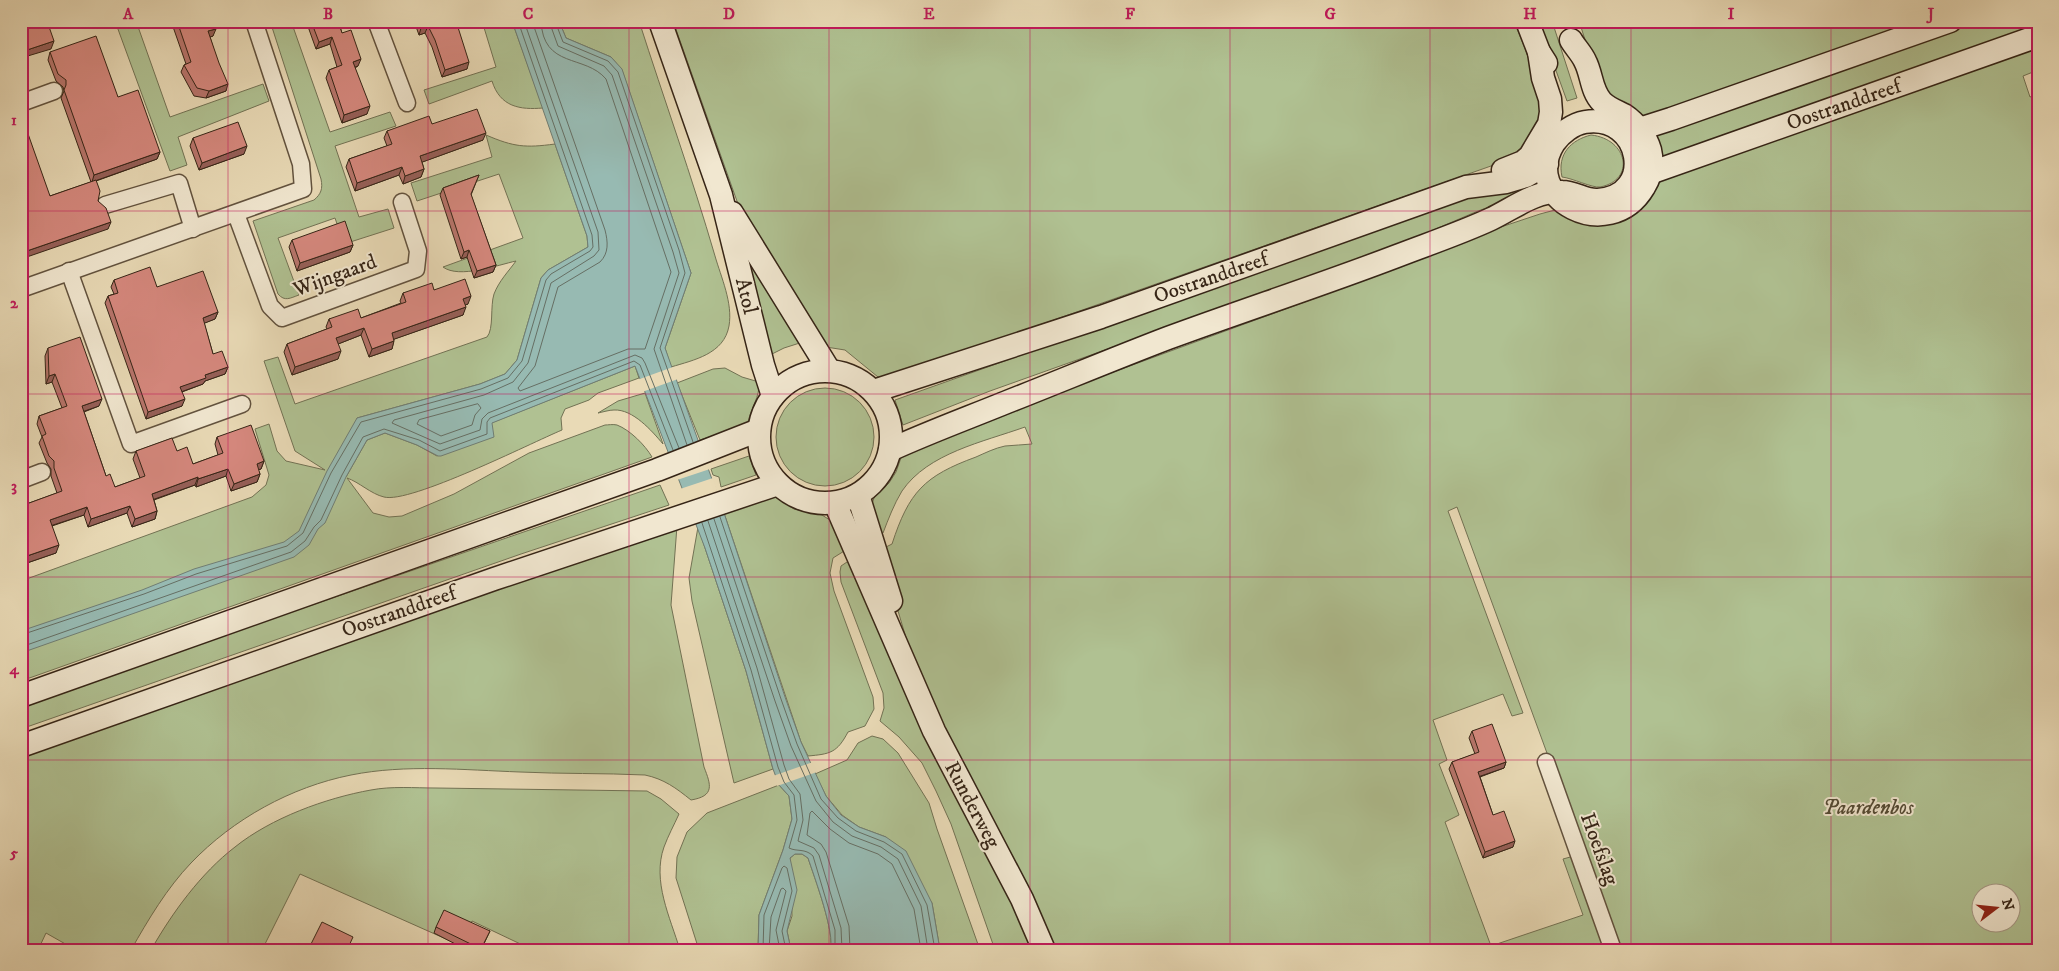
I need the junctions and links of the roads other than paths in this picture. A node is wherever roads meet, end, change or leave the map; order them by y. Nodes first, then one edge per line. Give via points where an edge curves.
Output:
1 (254, 21) edge
2 (376, 21) edge
3 (660, 21) edge
4 (1527, 21) edge
5 (1950, 21) edge
6 (1568, 31) edge
7 (2038, 36) edge
8 (1539, 52) junction
9 (54, 90) dead end
10 (21, 102) edge
11 (407, 103) dead end
12 (1606, 116) junction
13 (1566, 131) junction
14 (1632, 131) junction
15 (1548, 164) junction
16 (1650, 173) junction
17 (1466, 187) junction
18 (720, 195) junction
19 (1558, 197) junction
20 (402, 202) dead end
21 (105, 205) edge
22 (236, 214) junction
23 (193, 229) junction
24 (69, 271) junction
25 (21, 289) edge
26 (828, 370) junction
27 (874, 391) junction
28 (773, 396) junction
29 (242, 404) dead end
30 (759, 430) junction
31 (890, 450) junction
32 (42, 472) dead end
33 (21, 480) edge
34 (778, 484) junction
35 (858, 495) junction
36 (834, 503) junction
37 (902, 658) junction
38 (21, 696) edge
39 (21, 746) edge
40 (1546, 762) dead end
41 (1044, 950) edge
42 (1613, 950) edge

1 - 22 street via 301,164 303,190
2 - 11 street
3 - 18 main road, Atol
4 - 8 main road
5 - 14 main road, Oostranddreef
6 - 12 main road via 1573,64 1583,95
7 - 16 main road, Oostranddreef
8 - 13 main road via 1560,95
8 - 17 main road via 1551,112 1545,132 1523,162
9 - 10 street
12 - 13 main road
12 - 14 main road via 1632,122
13 - 15 main road via 1552,147
14 - 16 main road via 1649,148
14 - 19 main road via 1636,164 1629,186 1602,200 1585,199 1572,193
15 - 17 main road, Oostranddreef via 1506,182
15 - 19 main road via 1548,174
16 - 19 main road via 1635,200 1616,212 1595,215 1575,210
17 - 27 main road, Oostranddreef via 1101,317
18 - 26 main road, Atol
18 - 28 main road, Atol
19 - 31 main road, Oostranddreef via 1514,216 1493,218 1166,339
20 - 22 street, Wijngaard via 418,251 416,270 282,318 270,306
21 - 23 street via 179,183
22 - 23 street
23 - 24 street
24 - 25 street
24 - 29 street via 131,444
26 - 27 main road via 860,380
26 - 28 main road via 798,376
27 - 31 main road via 889,418
28 - 30 main road via 766,406
30 - 34 main road via 763,459
30 - 38 main road via 657,470
31 - 35 main road via 882,471
32 - 33 street
34 - 36 main road via 804,500
34 - 39 main road, Oostranddreef via 494,579
35 - 36 main road
35 - 37 main road, Runderweg via 895,616
36 - 37 main road, Runderweg
37 - 41 main road, Runderweg via 934,731 1022,899
40 - 42 street, Hoefslag

